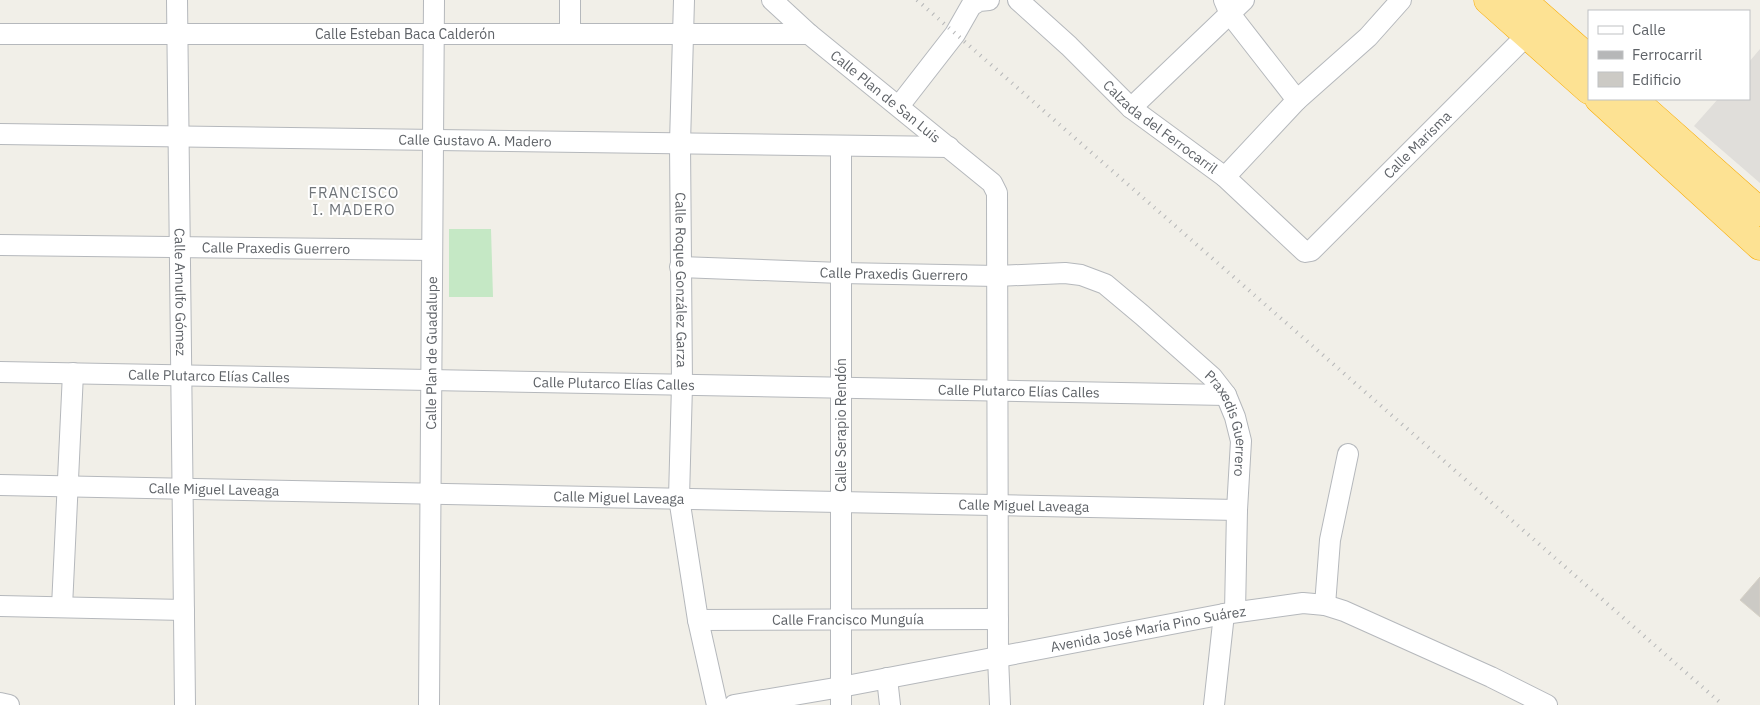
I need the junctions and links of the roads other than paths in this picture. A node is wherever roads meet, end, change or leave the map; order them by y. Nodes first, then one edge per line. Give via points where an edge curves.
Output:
1 (177, 0) edge
2 (434, 0) edge
3 (570, 0) edge
4 (684, 0) edge
5 (772, 0) edge
6 (989, 0) edge
7 (1018, 0) edge
8 (1244, 0) edge
9 (1400, 0) edge
10 (1488, 0) edge
11 (1522, 0) edge
12 (1227, 7) edge
13 (0, 34) edge
14 (177, 34) junction
15 (434, 34) junction
16 (570, 34) junction
17 (683, 34) junction
18 (809, 34) junction
19 (1527, 35) junction
20 (1588, 58) edge
21 (1588, 89) edge
22 (1297, 100) junction
23 (1600, 100) edge
24 (1634, 100) edge
25 (898, 106) junction
26 (1132, 108) junction
27 (0, 134) edge
28 (179, 136) junction
29 (433, 140) junction
30 (680, 144) junction
31 (841, 146) junction
32 (949, 147) junction
33 (1225, 177) junction
34 (1760, 212) edge
35 (0, 245) edge
36 (1760, 246) edge
37 (180, 247) junction
38 (432, 250) junction
39 (1305, 252) joint
40 (680, 267) junction
41 (841, 273) junction
42 (997, 276) junction
43 (1105, 284) joint
44 (0, 372) edge
45 (73, 373) junction
46 (182, 375) junction
47 (431, 380) junction
48 (682, 385) junction
49 (840, 388) junction
50 (997, 391) junction
51 (1226, 395) junction
52 (1348, 454) dead end
53 (0, 485) edge
54 (67, 486) junction
55 (183, 489) junction
56 (430, 494) junction
57 (679, 498) junction
58 (841, 502) junction
59 (998, 505) junction
60 (1237, 510) junction
61 (1325, 605) junction
62 (0, 606) edge
63 (62, 607) junction
64 (184, 610) junction
65 (1235, 613) junction
66 (841, 619) junction
67 (998, 619) junction
68 (698, 620) junction
69 (998, 657) junction
70 (887, 678) junction
71 (840, 696) edge
72 (0, 703) edge
73 (9, 705) edge
74 (185, 705) edge
75 (429, 705) edge
76 (717, 705) edge
77 (734, 705) edge
78 (890, 705) edge
79 (1000, 705) edge
80 (1214, 705) edge
81 (1547, 705) edge

1 - 14 street, Calle Arnulfo Gómez
2 - 15 street, Calle Plan de Guadalupe
3 - 16 street
4 - 17 street, Calle Roque González Garza
5 - 18 street, Calle Plan de San Luis
6 - 25 street via 971,6 955,34
7 - 26 street, Calzada del Ferrocarril
8 - 12 street
9 - 22 street via 1368,37
10 - 19 highway
11 - 20 highway
12 - 22 street
12 - 26 street
13 - 14 street, Calle Esteban Baca Calderón
14 - 15 street, Calle Esteban Baca Calderón
14 - 28 street, Calle Arnulfo Gómez
15 - 16 street, Calle Esteban Baca Calderón
15 - 29 street, Calle Plan de Guadalupe
16 - 17 street, Calle Esteban Baca Calderón
17 - 18 street, Calle Esteban Baca Calderón
17 - 30 street, Calle Roque González Garza
18 - 25 street, Calle Plan de San Luis
19 - 21 highway
19 - 39 street, Calle Marisma via 1314,248
22 - 33 street
23 - 36 highway
24 - 34 highway
25 - 32 street, Calle Plan de San Luis
26 - 33 street, Calzada del Ferrocarril
27 - 28 street, Calle Gustavo A. Madero
28 - 29 street, Calle Gustavo A. Madero
28 - 37 street, Calle Arnulfo Gómez
29 - 30 street, Calle Gustavo A. Madero
29 - 38 street, Calle Plan de Guadalupe
30 - 31 street, Calle Gustavo A. Madero
30 - 40 street, Calle Roque González Garza
31 - 32 street, Calle Gustavo A. Madero
31 - 41 street, Calle Serapio Rendón
32 - 42 street, Calle Plan de San Luis via 992,183 997,193
33 - 39 street, Calzada del Ferrocarril
35 - 37 street, Calle Praxedis Guerrero
37 - 38 street, Calle Praxedis Guerrero
37 - 46 street, Calle Arnulfo Gómez
38 - 47 street, Calle Plan de Guadalupe
40 - 41 street, Calle Praxedis Guerrero
40 - 48 street, Calle Roque González Garza
41 - 42 street, Calle Praxedis Guerrero
41 - 49 street, Calle Serapio Rendón
42 - 43 street, Calle Praxedis Guerrero via 1065,273
42 - 50 street
43 - 51 street, Praxedis Guerrero via 1194,360
44 - 45 street, Calle Plutarco Elías Calles
45 - 46 street, Calle Plutarco Elías Calles
45 - 54 street
46 - 47 street, Calle Plutarco Elías Calles
46 - 55 street, Calle Arnulfo Gómez
47 - 48 street, Calle Plutarco Elías Calles
47 - 56 street, Calle Plan de Guadalupe
48 - 49 street, Calle Plutarco Elías Calles
48 - 57 street, Calle Roque González Garza
49 - 50 street, Calle Plutarco Elías Calles
49 - 58 street, Calle Serapio Rendón
50 - 51 street, Calle Plutarco Elías Calles
50 - 59 street
51 - 60 street, Praxedis Guerrero via 1236,417 1241,441
52 - 61 street via 1330,540
53 - 54 street, Calle Miguel Laveaga
54 - 55 street, Calle Miguel Laveaga
54 - 63 street
55 - 56 street, Calle Miguel Laveaga
55 - 64 street, Calle Arnulfo Gómez
56 - 57 street, Calle Miguel Laveaga
56 - 75 street, Calle Plan de Guadalupe
57 - 58 street, Calle Miguel Laveaga
57 - 68 street, Calle Roque González Garza
58 - 59 street, Calle Miguel Laveaga
58 - 66 street, Calle Serapio Rendón
59 - 60 street, Calle Miguel Laveaga
59 - 67 street
60 - 65 street, Praxedis Guerrero
61 - 65 street, Avenida José María Pino Suárez via 1303,604
61 - 81 street, Avenida José María Pino Suárez
62 - 63 street
63 - 64 street
64 - 74 street, Calle Arnulfo Gómez
65 - 69 street, Avenida José María Pino Suárez
65 - 80 street, Praxedis Guerrero
66 - 67 street, Calle Francisco Munguía
66 - 68 street, Calle Francisco Munguía
66 - 71 street, Calle Serapio Rendón
67 - 69 street
68 - 76 street, Calle Roque González Garza
69 - 70 street, Avenida José María Pino Suárez
69 - 79 street
70 - 71 street, Avenida José María Pino Suárez
70 - 78 street
71 - 77 street, Avenida José María Pino Suárez
72 - 73 street

